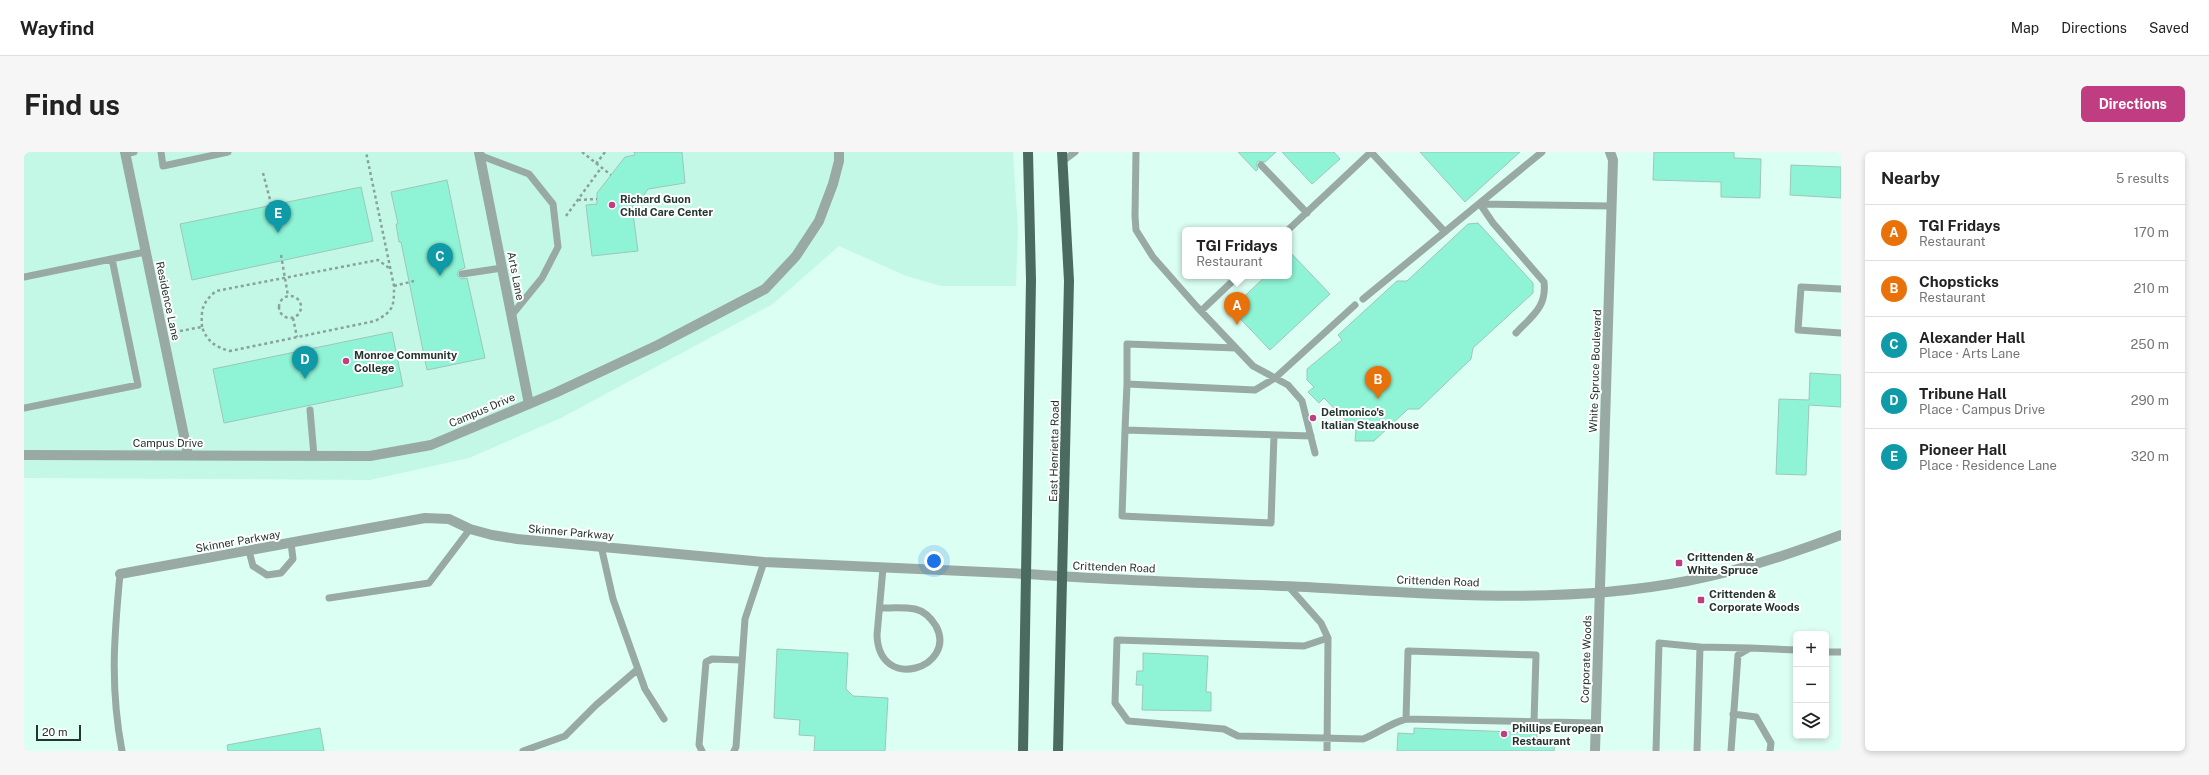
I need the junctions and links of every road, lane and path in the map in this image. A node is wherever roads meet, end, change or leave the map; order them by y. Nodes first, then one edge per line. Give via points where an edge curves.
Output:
1 (161, 152) edge
2 (228, 152) edge
3 (366, 152) edge
4 (582, 152) edge
5 (605, 152) edge
6 (839, 152) edge
7 (1028, 152) edge
8 (1075, 152) edge
9 (1136, 152) edge
10 (1371, 152) edge
11 (1542, 152) edge
12 (1610, 152) edge
13 (128, 153) edge
14 (479, 153) edge
15 (1062, 156) edge
16 (596, 164) junction
17 (1262, 165) dead end
18 (601, 168) junction
19 (263, 173) dead end
20 (611, 175) dead end
21 (597, 199) dead end
22 (578, 200) junction
23 (1480, 204) junction
24 (1612, 206) junction
25 (273, 211) dead end
26 (1307, 213) junction
27 (1291, 227) edge
28 (556, 229) junction
29 (1445, 232) junction
30 (145, 252) junction
31 (281, 255) dead end
32 (112, 259) junction
33 (502, 268) junction
34 (390, 269) junction
35 (462, 274) dead end
36 (24, 277) edge
37 (284, 277) junction
38 (1235, 279) edge
39 (414, 281) dead end
40 (394, 286) junction
41 (1841, 289) edge
42 (288, 296) junction
43 (1363, 299) dead end
44 (1355, 306) dead end
45 (1200, 311) junction
46 (511, 316) junction
47 (293, 318) junction
48 (202, 326) junction
49 (180, 330) dead end
50 (1516, 333) dead end
51 (1841, 333) edge
52 (297, 337) junction
53 (1236, 348) junction
54 (1276, 378) junction
55 (1126, 384) junction
56 (529, 404) junction
57 (24, 408) edge
58 (310, 410) dead end
59 (1125, 430) junction
60 (1274, 435) junction
61 (1311, 436) junction
62 (1315, 453) dead end
63 (24, 455) edge
64 (188, 455) junction
65 (314, 456) junction
66 (470, 529) junction
67 (1841, 535) edge
68 (291, 543) junction
69 (601, 546) junction
70 (249, 551) junction
71 (764, 562) junction
72 (883, 568) junction
73 (120, 574) joint
74 (1026, 574) junction
75 (1063, 577) junction
76 (1289, 586) junction
77 (1600, 592) junction
78 (329, 598) dead end
79 (881, 608) junction
80 (1328, 638) junction
81 (1700, 647) junction
82 (1750, 648) junction
83 (1793, 650) edge
84 (1829, 652) edge
85 (1841, 652) edge
86 (741, 660) junction
87 (638, 669) junction
88 (1733, 714) junction
89 (664, 719) dead end
90 (1406, 719) junction
91 (1534, 722) junction
92 (1596, 724) junction
93 (1328, 738) junction
94 (122, 751) edge
95 (523, 751) edge
96 (702, 751) edge
97 (734, 751) edge
98 (1023, 751) edge
99 (1058, 751) edge
100 (1327, 751) edge
101 (1595, 751) edge
102 (1656, 751) edge
103 (1697, 751) edge
104 (1731, 751) edge
105 (1770, 751) edge

1 - 2 lane via 164,166
3 - 34 path
4 - 16 path
5 - 16 path
6 - 56 street, Campus Drive via 833,184 819,221 796,256 765,289 658,345
7 - 74 main road via 1031,280
8 - 15 lane
9 - 45 lane via 1136,230 1153,257
10 - 26 lane
10 - 29 lane
11 - 23 lane
12 - 24 street, White Spruce Boulevard via 1613,160
13 - 30 street, Residence Lane
14 - 28 lane via 529,174 553,204
14 - 33 street, Arts Lane
15 - 75 main road, East Henrietta Road via 1069,281
16 - 18 path
17 - 26 lane
18 - 20 path
18 - 22 path
19 - 25 path
21 - 22 path
22 - 28 path
23 - 24 lane
23 - 29 lane
23 - 50 lane via 1493,223 1544,282 1546,294 1542,305
24 - 77 street, White Spruce Boulevard
26 - 27 lane
28 - 46 lane via 558,247 555,253 542,278
29 - 43 lane
30 - 32 lane
30 - 64 street, Residence Lane
31 - 37 path
32 - 36 lane
32 - 57 lane via 138,385
33 - 35 lane
33 - 46 street, Arts Lane
34 - 37 path via 378,260
34 - 40 path
37 - 42 path
37 - 48 path via 216,291 206,300 201,313
38 - 45 lane
39 - 40 path
40 - 52 path via 394,304 387,315 375,321
41 - 51 lane via 1801,287 1798,330
42 - 47 path via 296,298 301,303 299,314
42 - 47 path via 282,300 279,310 283,316
44 - 54 lane
45 - 53 lane
46 - 56 street, Arts Lane
47 - 52 path
48 - 49 path
48 - 52 path via 206,338 218,348 230,351
53 - 54 lane via 1253,366
53 - 55 lane via 1127,344
54 - 55 lane via 1255,390
54 - 61 lane via 1302,401
55 - 59 lane
56 - 65 street, Campus Drive via 431,445 370,456
58 - 65 lane
59 - 60 lane
59 - 60 lane via 1122,516 1270,523
60 - 61 lane
61 - 62 lane
63 - 64 street, Campus Drive
64 - 65 street, Campus Drive
66 - 68 street, Skinner Parkway via 449,520 425,518
66 - 69 street, Skinner Parkway via 517,539
66 - 78 lane via 429,583
67 - 77 street, Crittenden Road via 1722,574 1686,582
68 - 70 street, Skinner Parkway
68 - 70 lane via 293,559 281,573 267,575 253,566
69 - 71 street, Skinner Parkway
69 - 87 lane via 613,599
70 - 73 street, Skinner Parkway
71 - 72 street, Skinner Parkway
71 - 86 lane via 745,619
72 - 74 street, Skinner Parkway
72 - 79 lane
73 - 94 lane via 114,634 114,692
74 - 75 street, Crittenden Road
74 - 98 main road
75 - 76 street, Crittenden Road
75 - 99 main road, East Henrietta Road
76 - 77 street, Crittenden Road via 1462,594
76 - 80 lane via 1321,623
77 - 92 street, Corporate Woods
79 - 79 lane via 877,635 882,656 898,669 909,670 927,664 934,656 939,638 932,620 916,609
80 - 93 lane
80 - 93 lane via 1304,646 1117,640 1115,703 1128,721 1224,729 1238,736
81 - 82 lane
81 - 102 lane via 1659,644
81 - 103 lane
82 - 83 lane
82 - 88 lane via 1738,655
84 - 85 lane
86 - 96 lane via 712,659 706,662 699,745
86 - 97 lane
87 - 89 lane via 645,689
87 - 95 lane via 565,736
88 - 104 lane
88 - 105 lane via 1756,716 1771,743
90 - 91 lane
90 - 91 lane via 1408,651 1536,655
90 - 93 lane via 1363,739
91 - 92 lane
92 - 101 street, Corporate Woods
93 - 100 lane

